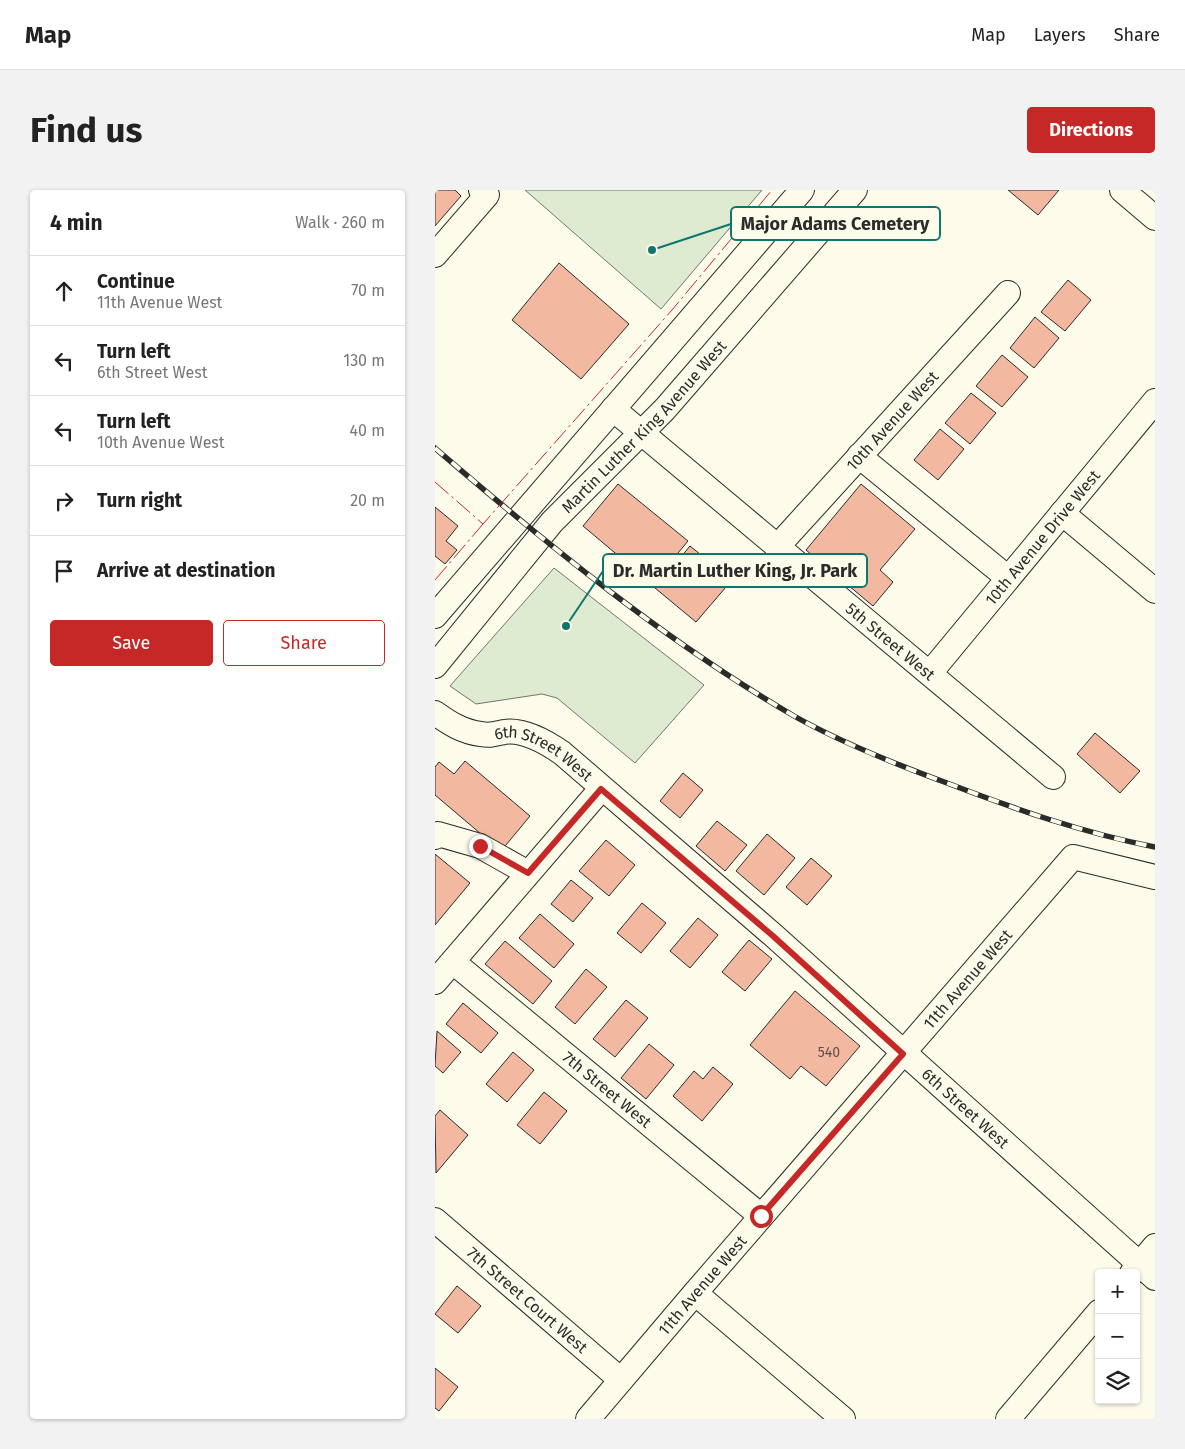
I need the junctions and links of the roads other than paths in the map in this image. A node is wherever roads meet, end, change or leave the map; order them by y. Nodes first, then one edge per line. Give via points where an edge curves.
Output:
1 (481, 190) edge
2 (802, 190) edge
3 (855, 190) edge
4 (1122, 190) edge
5 (1155, 218) edge
6 (435, 254) edge
7 (1008, 293) dead end
8 (1155, 401) edge
9 (613, 409) junction
10 (641, 433) junction
11 (859, 456) junction
12 (1062, 513) junction
13 (777, 547) junction
14 (1008, 578) junction
15 (1155, 591) edge
16 (435, 616) edge
17 (435, 666) edge
18 (930, 673) junction
19 (435, 713) edge
20 (1053, 777) dead end
21 (601, 789) junction
22 (435, 837) edge
23 (528, 873) junction
24 (1155, 877) edge
25 (453, 962) junction
26 (435, 982) edge
27 (903, 1054) junction
28 (761, 1216) junction
29 (435, 1220) edge
30 (1155, 1246) edge
31 (1142, 1272) edge
32 (695, 1293) junction
33 (1097, 1314) edge
34 (621, 1380) junction
35 (588, 1419) edge
36 (843, 1419) edge
37 (1008, 1419) edge

1 - 6 street via 487,195
2 - 9 street, Martin Luther King Avenue West
3 - 10 street, Martin Luther King Avenue West
4 - 5 street
7 - 11 street, 10th Avenue West
8 - 12 street, 10th Avenue Drive West
9 - 10 street, 5th Street West
9 - 16 street, Martin Luther King Avenue West
10 - 13 street, 5th Street West
10 - 17 street, Martin Luther King Avenue West via 552,522
11 - 13 street, 10th Avenue West
11 - 14 street
12 - 14 street, 10th Avenue Drive West
12 - 15 street
13 - 18 street, 5th Street West
14 - 18 street, 10th Avenue Drive West
18 - 20 street, 5th Street West
19 - 21 street, 6th Street West via 473,733 493,736 515,733 545,742 562,753
21 - 23 street
21 - 27 street, 6th Street West via 773,936
22 - 23 street via 438,834 480,846
23 - 25 street
24 - 27 street, 11th Avenue West via 1073,857
25 - 26 street
25 - 28 street, 7th Street West
27 - 28 street, 11th Avenue West
27 - 31 street, 6th Street West
28 - 32 street, 11th Avenue West
29 - 34 street, 7th Street Court West
30 - 31 street
32 - 34 street, 11th Avenue West
32 - 36 street
33 - 37 street
34 - 35 street, 11th Avenue West

